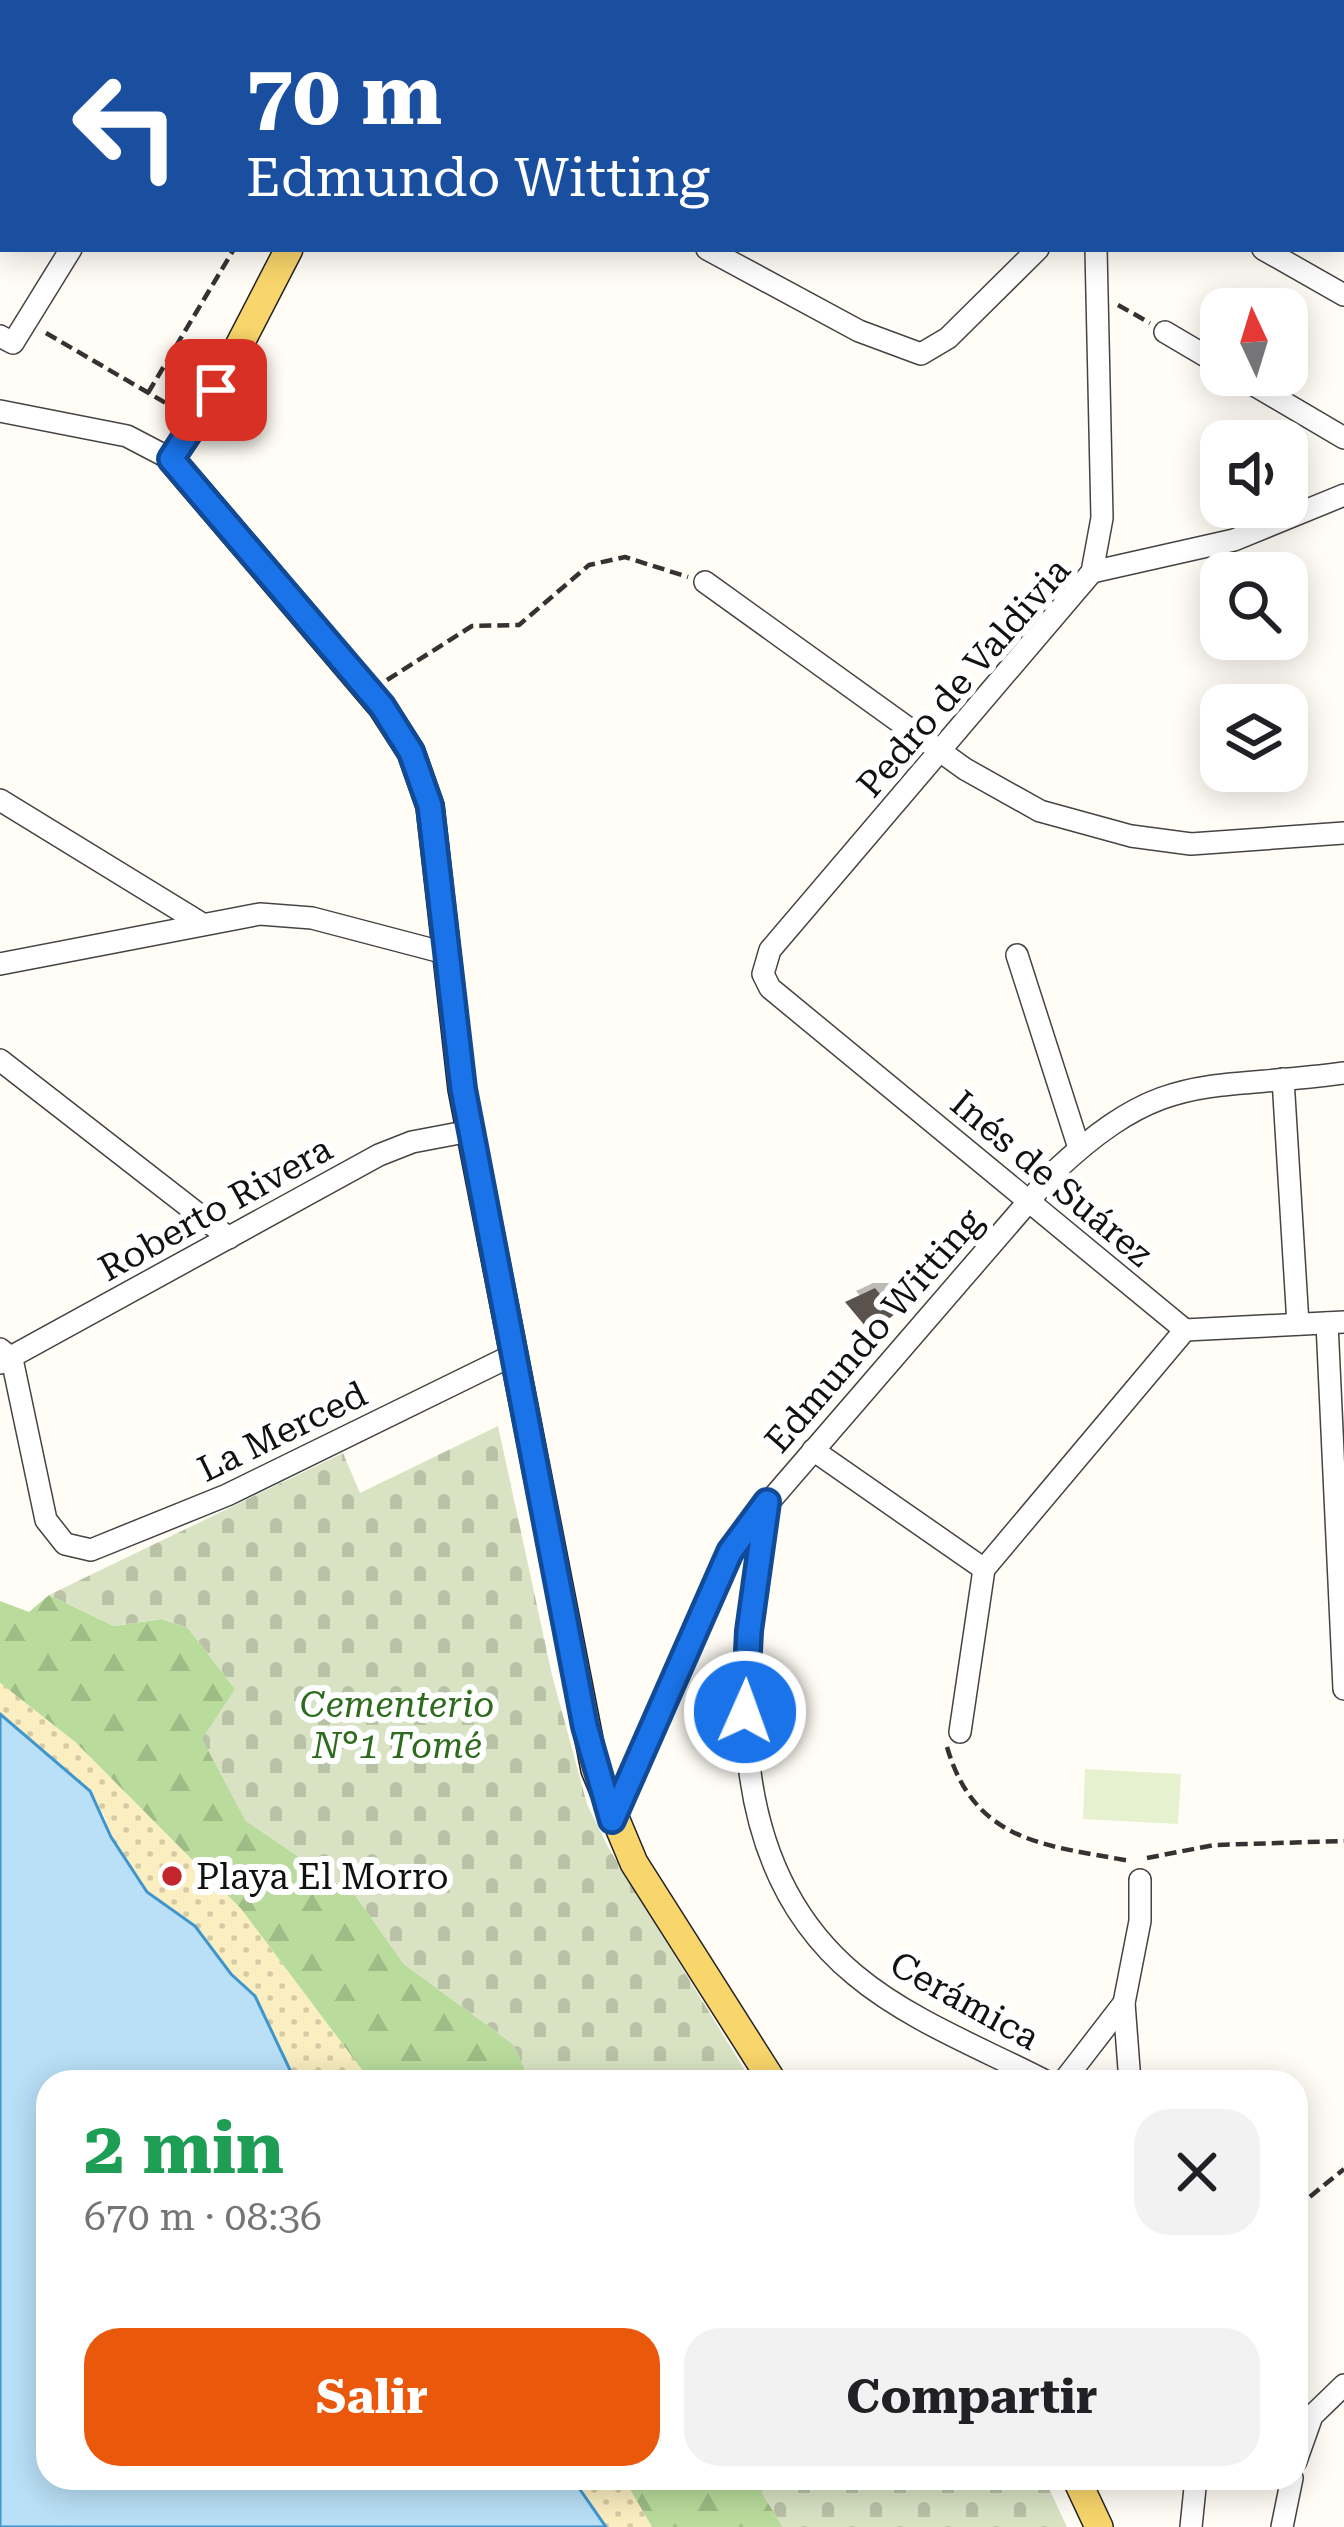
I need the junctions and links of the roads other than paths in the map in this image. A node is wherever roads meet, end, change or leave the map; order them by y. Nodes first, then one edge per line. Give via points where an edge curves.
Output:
1 (69, 252) edge
2 (287, 252) edge
3 (713, 252) edge
4 (1035, 252) edge
5 (1096, 252) edge
6 (1268, 252) edge
7 (1344, 295) edge
8 (1165, 332) road end
9 (6, 339) edge
10 (1200, 353) edge
11 (1273, 396) edge
12 (0, 410) edge
13 (1344, 438) edge
14 (171, 459) junction
15 (1344, 495) edge
16 (1092, 572) junction
17 (705, 582) road end
18 (942, 753) junction
19 (0, 800) edge
20 (1344, 833) edge
21 (199, 922) junction
22 (449, 954) junction
23 (1017, 955) dead end
24 (0, 964) edge
25 (762, 970) joint
26 (0, 1060) edge
27 (1344, 1073) edge
28 (1283, 1079) junction
29 (470, 1131) junction
30 (1079, 1148) junction
31 (1029, 1202) junction
32 (229, 1238) junction
33 (1336, 1322) edge
34 (1298, 1324) junction
35 (1185, 1330) junction
36 (513, 1355) junction
37 (4, 1357) edge
38 (813, 1450) junction
39 (767, 1502) junction
40 (984, 1569) junction
41 (1344, 1689) edge
42 (953, 1738) road end
43 (612, 1820) junction
44 (1140, 1880) dead end
45 (1124, 2003) junction
46 (765, 2070) edge
47 (1025, 2070) edge
48 (1072, 2070) edge
49 (1129, 2070) edge
50 (1344, 2385) edge
51 (1308, 2427) edge
52 (1082, 2490) edge
53 (1195, 2490) edge
54 (1290, 2490) edge
55 (1099, 2527) edge
56 (1191, 2527) edge
57 (1282, 2527) edge

1 - 9 street
2 - 14 main road
3 - 4 street via 880,342 921,354 949,338
5 - 16 street via 1102,518
6 - 7 street
8 - 10 street
11 - 13 street
12 - 14 street via 141,440
14 - 22 main road via 369,691 411,752 430,806
15 - 16 street, Pedro de Valdivia via 1234,540
16 - 18 street, Pedro de Valdivia
17 - 18 street
18 - 20 street via 1040,812 1131,836 1227,844
18 - 25 street, Pedro de Valdivia via 770,950
19 - 21 street
21 - 22 street via 296,915
21 - 24 street
22 - 29 main road
23 - 30 street
25 - 31 street, Inés de Suárez via 770,988
26 - 32 street
27 - 28 street, Edmundo Witting
28 - 30 street, Edmundo Witting via 1166,1094
28 - 34 street
29 - 32 street, Roberto Rivera via 379,1155
29 - 36 main road
30 - 31 street, Edmundo Witting
31 - 35 street, Inés de Suárez
31 - 38 street, Edmundo Witting
32 - 37 street, Roberto Rivera
33 - 34 street
33 - 41 street
34 - 35 street
35 - 40 street
36 - 37 street, La Merced via 100,1548 57,1538 42,1510
36 - 43 main road via 585,1726
38 - 39 street, Edmundo Witting
38 - 40 street
39 - 43 street, Edmundo Witting via 730,1552
39 - 47 street, Cerámica via 745,1733 755,1805 783,1886 821,1943 868,1986
40 - 42 street
43 - 46 main road
44 - 45 street
45 - 48 street
45 - 49 street
50 - 51 street
52 - 55 main road
53 - 56 street
54 - 57 street

